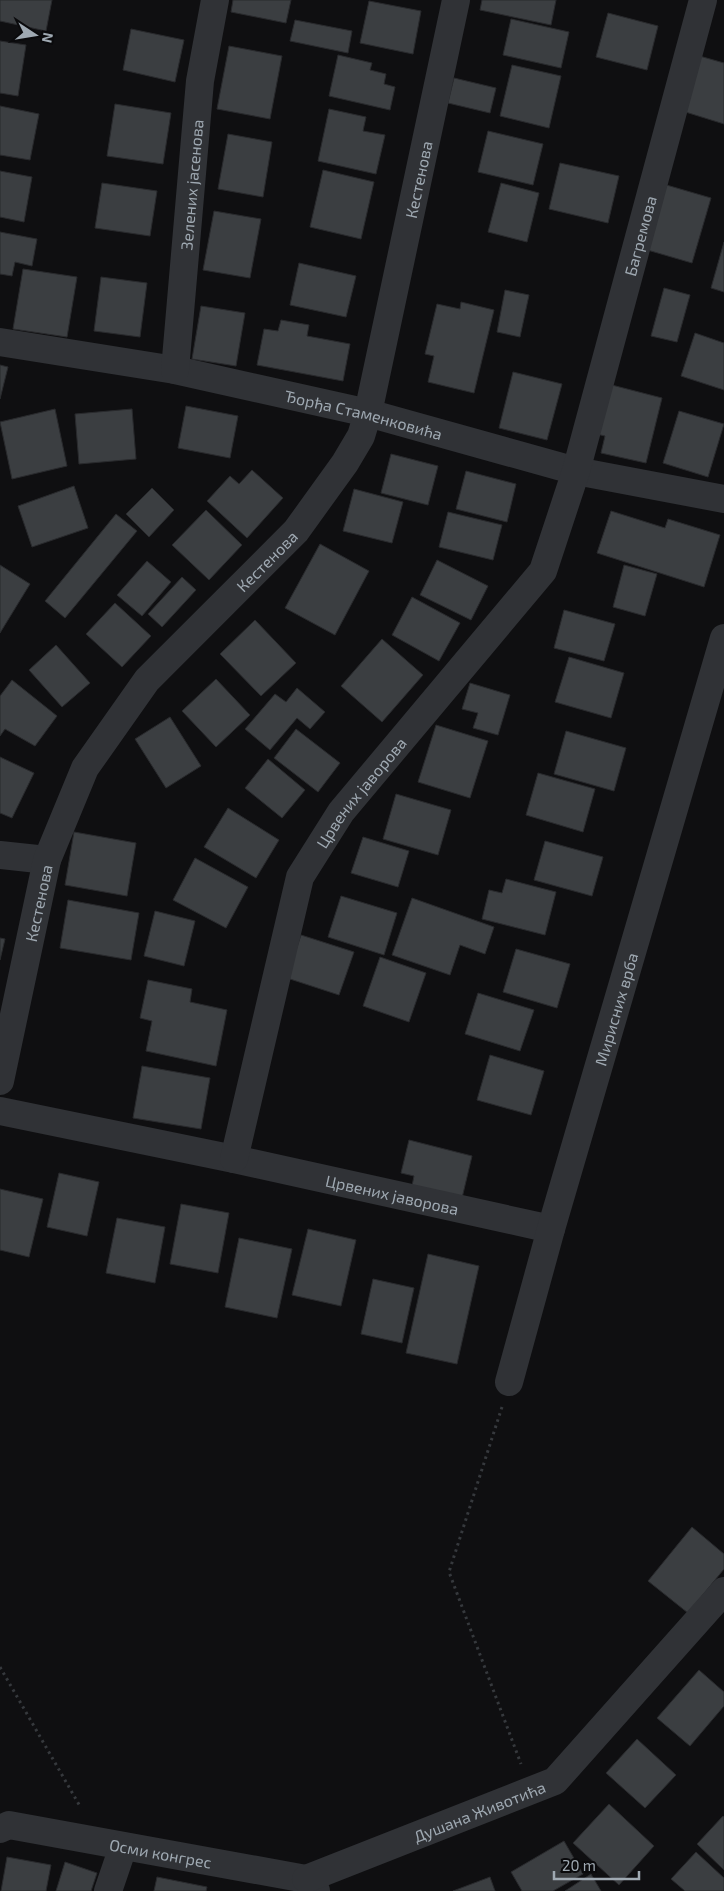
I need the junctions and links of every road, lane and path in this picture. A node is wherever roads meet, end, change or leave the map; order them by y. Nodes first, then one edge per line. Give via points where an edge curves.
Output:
1 (215, 0) edge
2 (456, 0) edge
3 (702, 0) edge
4 (0, 342) edge
5 (175, 370) junction
6 (368, 413) junction
7 (576, 470) junction
8 (724, 499) edge
9 (724, 638) edge
10 (0, 855) edge
11 (47, 860) junction
12 (0, 1081) edge
13 (0, 1111) edge
14 (234, 1159) junction
15 (551, 1229) junction
16 (509, 1382) joint
17 (724, 1591) edge
18 (0, 1668) edge
19 (531, 1790) junction
20 (0, 1830) edge
21 (80, 1839) junction
22 (123, 1847) junction
23 (311, 1885) edge
24 (108, 1891) edge

1 - 5 street, Зелених јасенова via 200,81
2 - 6 street, Кестенова
3 - 7 street, Багремова
4 - 5 street, Ђорђа Стаменковића
5 - 6 street, Ђорђа Стаменковића
6 - 7 street, Ђорђа Стаменковића
6 - 11 street, Кестенова via 361,436 345,463 296,531 147,680 85,768
7 - 8 street, Ђорђа Стаменковића
7 - 14 street, Црвених јаворова via 543,571 341,812 300,877
9 - 15 street, Мирисних врба
10 - 11 street
11 - 12 street, Кестенова
13 - 14 street, Црвених јаворова
14 - 15 street, Црвених јаворова
15 - 16 street, Мирисних врба
16 - 19 path via 449,1572
17 - 19 street, Душана Животића via 555,1781
18 - 21 path via 81,1809
19 - 23 street, Душана Животића
20 - 21 street, Осми конгрес via 9,1826
21 - 22 street, Осми конгрес
22 - 23 street, Осми конгрес
22 - 24 street

